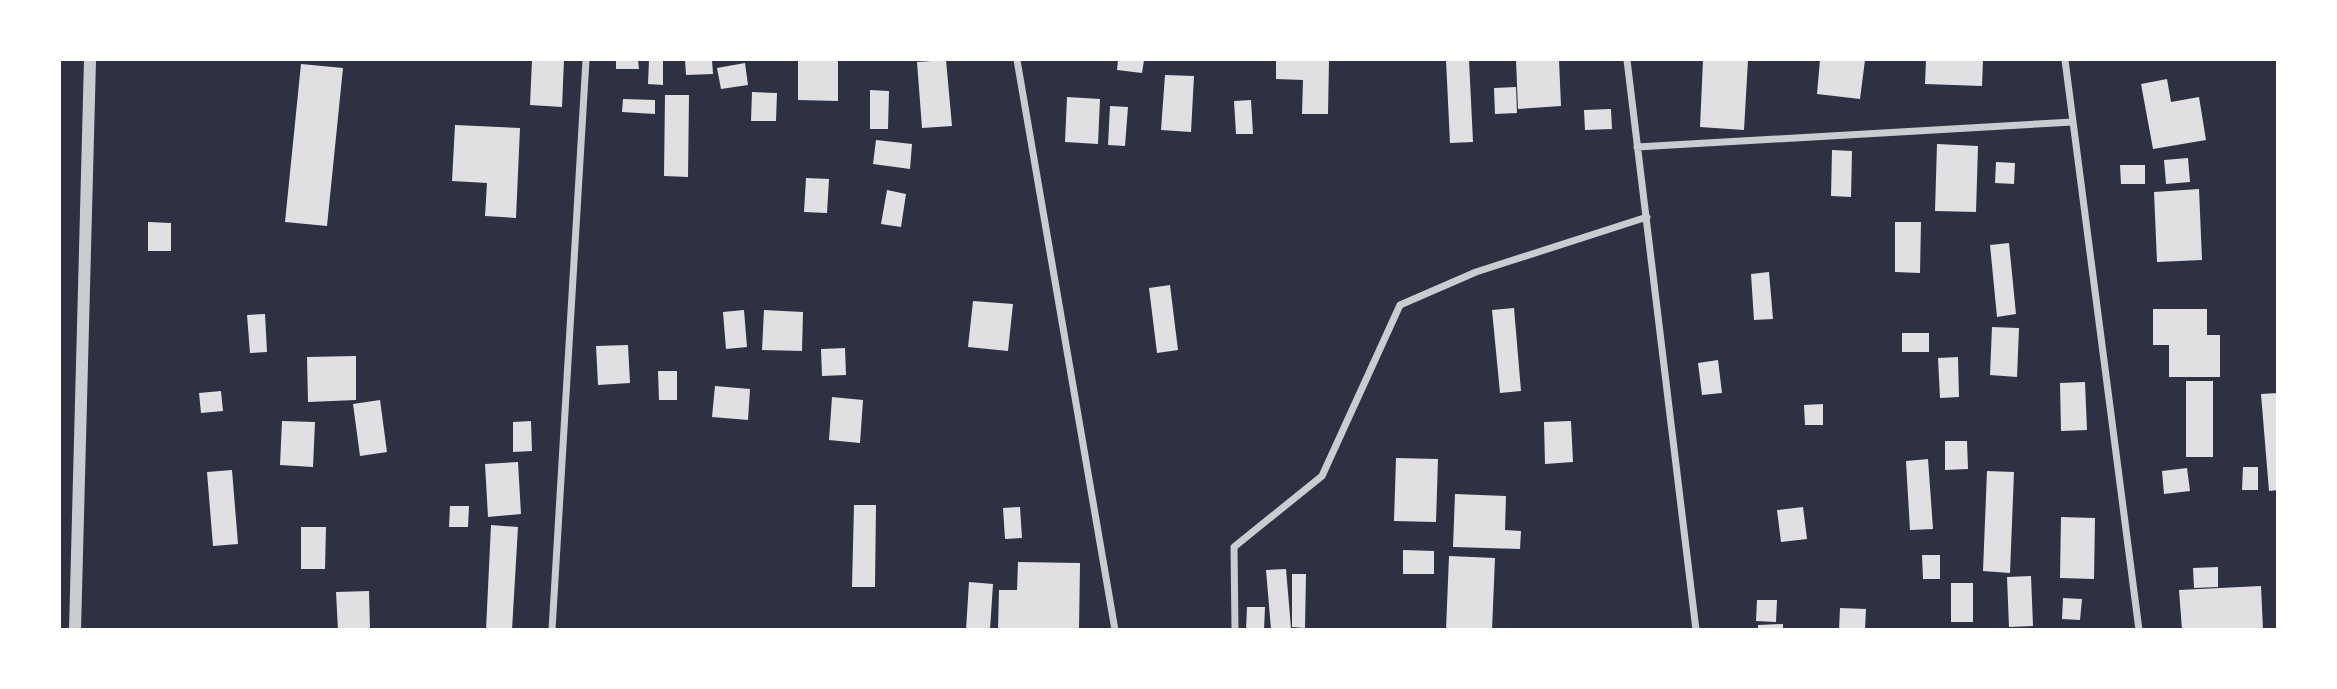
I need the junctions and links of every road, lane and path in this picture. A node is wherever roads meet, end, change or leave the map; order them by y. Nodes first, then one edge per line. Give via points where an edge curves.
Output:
1 (90, 60) edge
2 (586, 60) edge
3 (1017, 60) edge
4 (1627, 60) edge
5 (2065, 60) edge
6 (2073, 122) junction
7 (1637, 147) junction
8 (1647, 217) junction
9 (75, 629) edge
10 (552, 629) edge
11 (1115, 629) edge
12 (1235, 629) edge
13 (1696, 629) edge
14 (2139, 629) edge

1 - 9 street
2 - 10 street
3 - 11 street
4 - 7 street
5 - 6 street
6 - 7 street
6 - 14 street
7 - 8 street
8 - 12 street via 1476,272 1400,305 1322,476 1234,547
8 - 13 street

